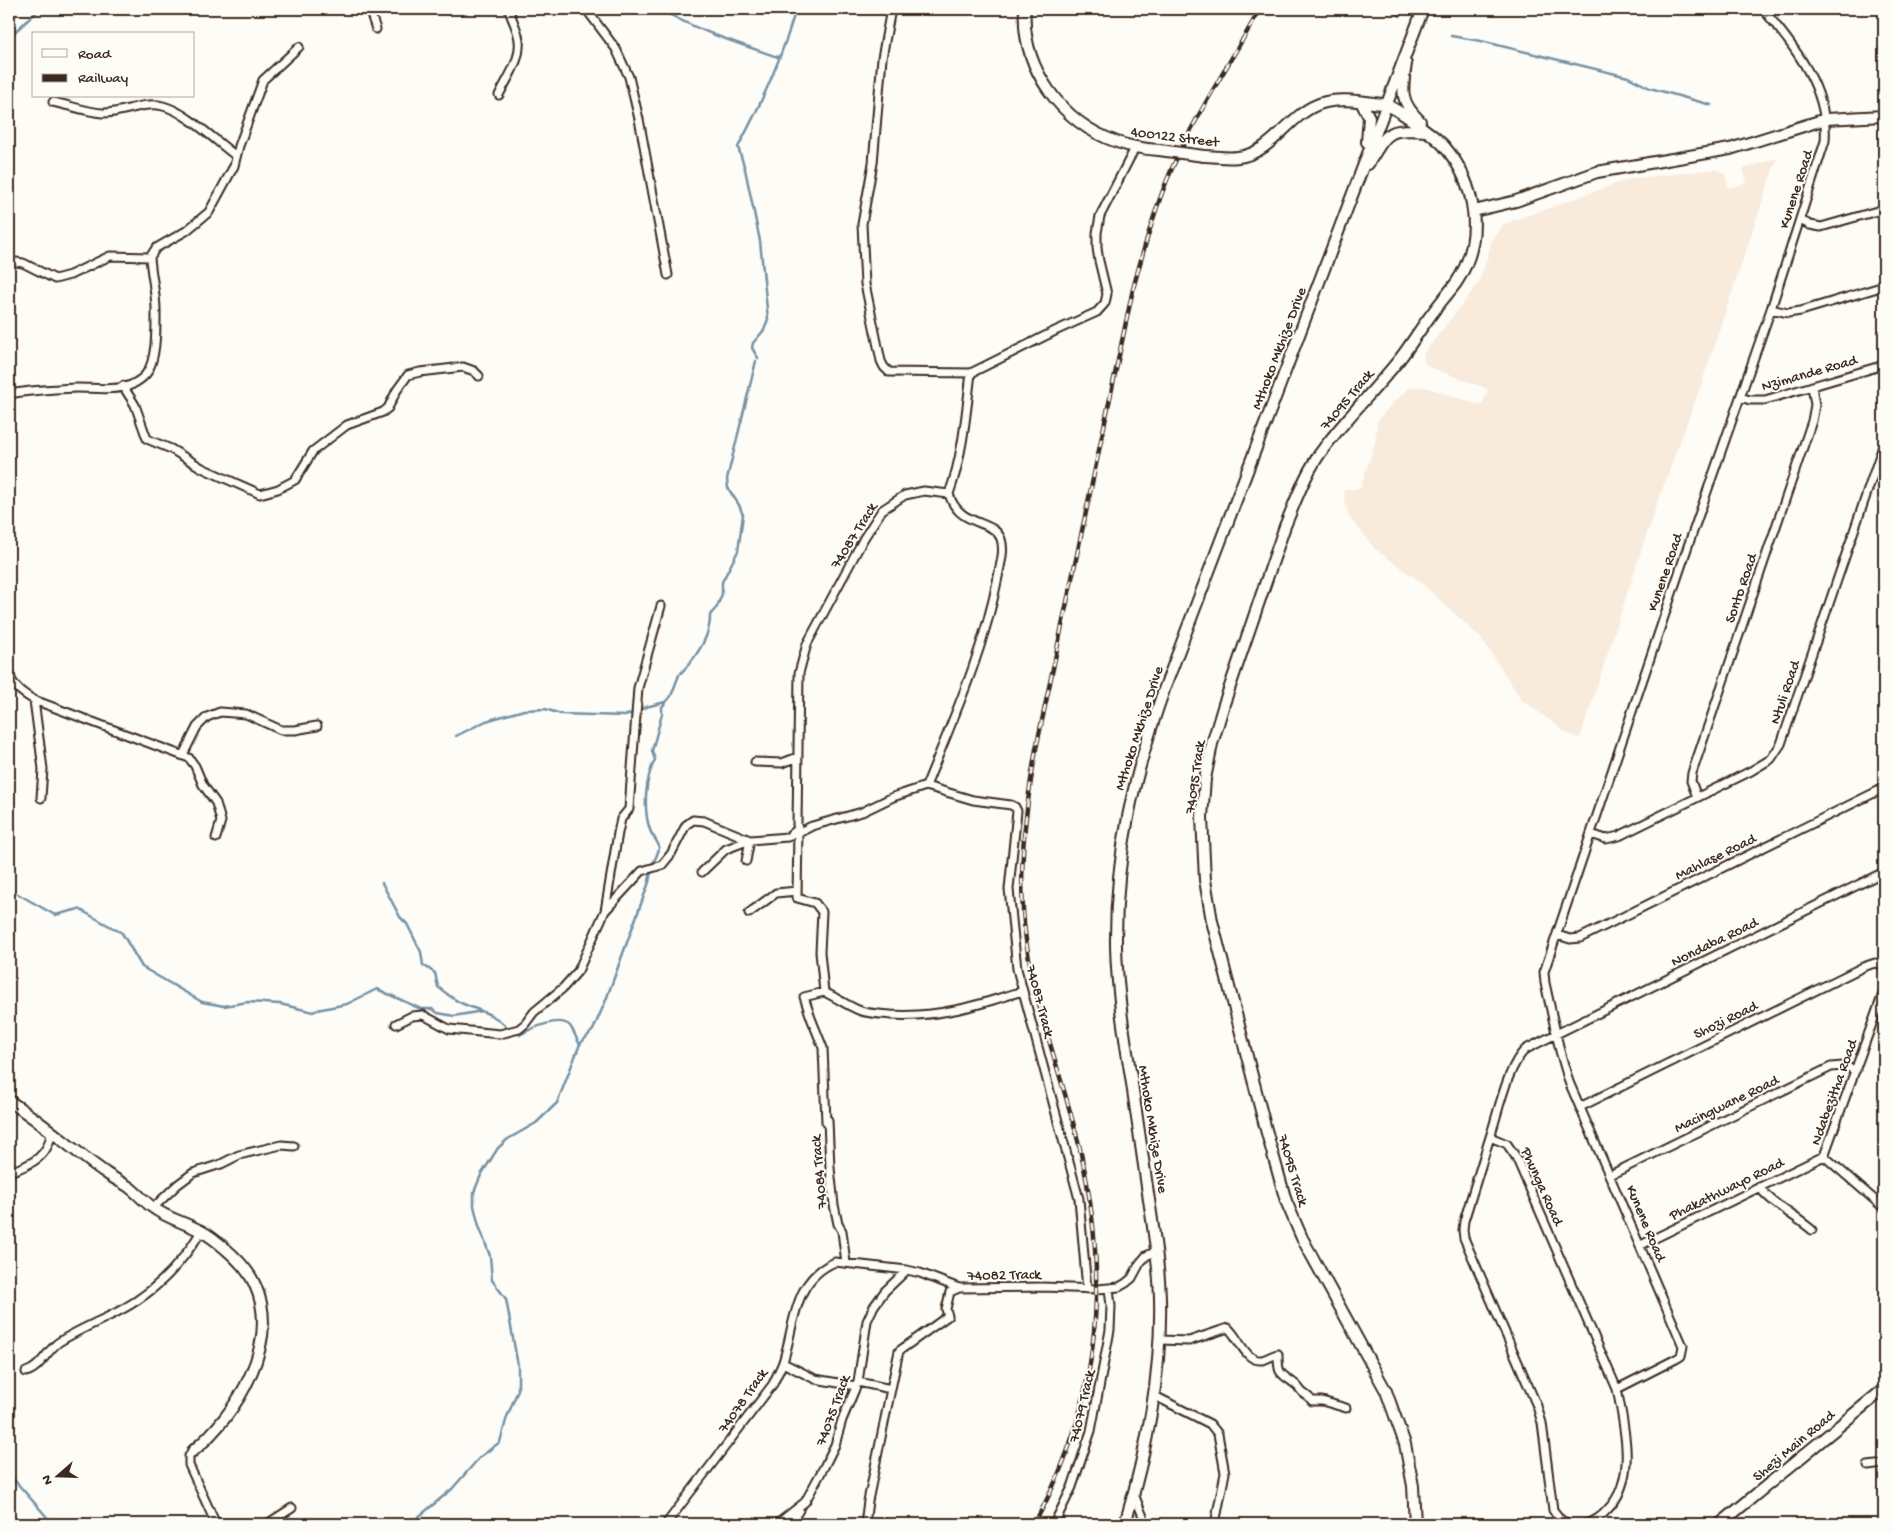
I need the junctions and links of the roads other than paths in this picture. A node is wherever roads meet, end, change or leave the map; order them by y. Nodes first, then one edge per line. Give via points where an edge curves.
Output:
1 (369, 9) edge
2 (509, 9) edge
3 (586, 9) edge
4 (891, 9) edge
5 (1025, 9) edge
6 (1423, 9) edge
7 (1763, 9) edge
8 (376, 29) dead end
9 (1409, 45) junction
10 (299, 47) dead end
11 (499, 94) dead end
12 (53, 102) dead end
13 (1361, 102) junction
14 (1386, 104) junction
15 (1884, 116) edge
16 (1826, 119) junction
17 (1427, 132) junction
18 (1440, 142) junction
19 (1135, 148) junction
20 (236, 156) junction
21 (1365, 158) junction
22 (1355, 186) junction
23 (1884, 209) edge
24 (1474, 211) junction
25 (1800, 220) junction
26 (150, 257) junction
27 (9, 261) edge
28 (668, 275) dead end
29 (1884, 286) edge
30 (1771, 309) junction
31 (1884, 365) edge
32 (971, 373) junction
33 (479, 376) dead end
34 (123, 386) junction
35 (1812, 386) junction
36 (9, 394) edge
37 (1740, 397) junction
38 (1884, 443) edge
39 (949, 494) junction
40 (661, 606) dead end
41 (9, 676) edge
42 (34, 700) junction
43 (317, 726) dead end
44 (183, 755) junction
45 (798, 757) junction
46 (755, 762) dead end
47 (926, 786) junction
48 (1884, 788) edge
49 (1697, 797) junction
50 (40, 798) dead end
51 (798, 829) junction
52 (1591, 834) junction
53 (216, 838) dead end
54 (750, 840) junction
55 (746, 861) dead end
56 (702, 872) dead end
57 (1884, 872) edge
58 (797, 891) junction
59 (605, 911) junction
60 (749, 913) dead end
61 (1557, 935) junction
62 (1884, 965) edge
63 (1022, 991) junction
64 (1884, 991) edge
65 (824, 992) junction
66 (396, 1024) dead end
67 (1557, 1034) junction
68 (1856, 1070) junction
69 (9, 1101) edge
70 (1580, 1107) junction
71 (51, 1131) junction
72 (1490, 1137) junction
73 (294, 1146) dead end
74 (1824, 1156) junction
75 (9, 1172) edge
76 (1610, 1175) junction
77 (1759, 1187) junction
78 (153, 1208) junction
79 (1884, 1208) edge
80 (202, 1230) junction
81 (1812, 1230) dead end
82 (1641, 1245) junction
83 (1157, 1252) junction
84 (846, 1263) junction
85 (907, 1270) junction
86 (814, 1278) joint
87 (959, 1288) junction
88 (1109, 1288) junction
89 (1086, 1289) junction
90 (1160, 1340) junction
91 (783, 1363) junction
92 (26, 1372) dead end
93 (857, 1384) junction
94 (891, 1389) junction
95 (1617, 1389) junction
96 (1884, 1389) edge
97 (1155, 1396) junction
98 (1346, 1408) dead end
99 (193, 1451) joint
100 (1884, 1464) edge
101 (1868, 1466) dead end
102 (1134, 1494) junction
103 (805, 1502) junction
104 (292, 1508) dead end
105 (218, 1524) edge
106 (267, 1524) edge
107 (666, 1524) edge
108 (777, 1524) edge
109 (790, 1524) edge
110 (865, 1524) edge
111 (1054, 1524) edge
112 (1124, 1524) edge
113 (1146, 1524) edge
114 (1215, 1524) edge
115 (1415, 1524) edge
116 (1570, 1524) edge
117 (1585, 1524) edge
118 (1720, 1524) edge

1 - 8 street
2 - 11 street via 520,47
3 - 28 street via 616,49 629,77
4 - 32 street via 882,58 873,163 862,224 866,284 881,361 889,372
5 - 19 street, 400122 Street via 1031,53 1052,95 1082,125
6 - 9 street, Mthoko Mkhize Drive
7 - 16 street, Kunene Road via 1804,61
9 - 14 street, Mthoko Mkhize Drive
9 - 18 street via 1404,99 1412,113
10 - 20 street via 264,80
12 - 20 street via 100,113 149,105 163,106 185,117
13 - 14 street, 400122 Street
13 - 19 street, 400122 Street, bridge via 1336,101 1316,105 1302,112 1269,144 1248,155 1230,158
13 - 21 street via 1369,117
14 - 17 street, 74095 Track
14 - 21 street, Mthoko Mkhize Drive
15 - 16 street, Kunene Road
16 - 24 street, Kunene Road via 1730,149 1597,172 1516,201
16 - 25 street, Kunene Road via 1823,152
17 - 18 street, 74095 Track
17 - 22 street via 1404,130 1390,133
18 - 24 street, 74095 Track via 1463,175
19 - 32 street via 1100,216 1098,261 1107,294 1102,308
20 - 26 street via 234,166 209,212 186,231 156,248
21 - 22 street, Mthoko Mkhize Drive
22 - 83 street, Mthoko Mkhize Drive via 1165,687 1148,734 1128,809 1118,892 1118,990
23 - 25 street via 1821,227
24 - 115 street, 74095 Track via 1472,246 1456,282 1402,356 1322,450 1285,526 1212,744 1202,817 1205,880 1212,921 1286,1200 1302,1238 1386,1391 1405,1444 1413,1486
25 - 30 street, Kunene Road
26 - 27 street via 110,256 55,279 23,263
26 - 34 street via 156,311 152,360 148,372 140,380
29 - 30 street via 1801,311 1788,313
30 - 37 street, Kunene Road
31 - 35 street, Nzimande Road
32 - 39 street via 961,446
33 - 34 street via 463,367 408,375 388,408 347,426 313,451 295,480 260,494 147,439 135,405
34 - 36 street
35 - 37 street, Nzimande Road via 1758,401
35 - 49 street, Sonto Road via 1815,405 1812,421 1692,773 1691,781
37 - 52 street, Kunene Road
38 - 49 street, Ntuli Road via 1777,751 1766,762
39 - 45 street, 74087 Track via 924,491 904,495 882,510 864,538 807,644 799,673
39 - 47 street via 960,514 1000,536 1002,548 987,628
40 - 59 street via 638,688 629,809 621,820
41 - 42 street via 18,690
42 - 44 street
42 - 50 street via 44,778
43 - 44 street via 280,730 246,714 220,712 197,727
44 - 53 street via 192,762 216,803 220,821
45 - 46 street via 782,763
45 - 51 street, 74087 Track
47 - 51 street via 862,812 802,831
47 - 63 street, 74087 Track via 973,800 1010,806 1017,811 1010,890
48 - 61 street, Mahlase Road via 1580,938
49 - 52 street, Ntuli Road via 1618,836 1606,839
51 - 54 street via 788,837
51 - 58 street, 74087 Track
52 - 61 street, Kunene Road
54 - 55 street
54 - 56 street via 726,849
54 - 59 street via 704,821 688,822 662,865 642,871
57 - 67 street, Nondaba Road
58 - 60 street via 776,894
58 - 65 street via 797,898 816,903 822,912 820,952
59 - 66 street via 578,971 519,1029 500,1034 448,1029 423,1014
61 - 67 street, Kunene Road via 1544,972
62 - 70 street, Shozi Road via 1876,963 1863,967
63 - 65 street via 952,1012 903,1016 858,1010
63 - 89 street, 74087 Track via 1079,1200
64 - 68 street, Ndabezitha Road
65 - 84 street, 74084 Track via 804,997 823,1048 830,1168
67 - 70 street, Kunene Road via 1564,1069
67 - 72 street via 1519,1055
68 - 74 street, Ndabezitha Road
68 - 76 street, Macingwane Road via 1831,1067
69 - 71 street
70 - 76 street, Kunene Road
71 - 75 street via 47,1150 35,1160
71 - 78 street
72 - 95 street, Phunga Road via 1507,1144 1513,1151
72 - 116 street via 1464,1221 1464,1238 1537,1406 1553,1510 1561,1520
73 - 78 street via 281,1145 239,1155 193,1173
74 - 77 street, Phakathwayo Road
74 - 79 street, Ndabezitha Road
76 - 82 street, Kunene Road
77 - 81 street via 1773,1204
77 - 82 street, Phakathwayo Road
78 - 80 street
80 - 92 street via 177,1266 147,1294 58,1342 37,1366
80 - 99 street via 250,1274 258,1292 264,1328 261,1348 234,1406 208,1439
82 - 95 street, Kunene Road via 1679,1335 1682,1352 1676,1359
83 - 88 street, 74082 Track via 1146,1256 1126,1283
83 - 90 street, Mthoko Mkhize Drive
84 - 85 street, 74082 Track
84 - 86 street, 74082 Track via 835,1262
85 - 87 street, 74082 Track
85 - 93 street, 74075 Track via 885,1291 867,1321
86 - 91 street, 74078 Track via 794,1314
87 - 89 street, 74082 Track
87 - 94 street via 950,1292 946,1309 948,1316 898,1351
88 - 89 street, 74082 Track
88 - 111 street, 74079 Track via 1110,1330 1092,1431 1072,1487
90 - 97 street, Mthoko Mkhize Drive
90 - 98 street via 1189,1341 1228,1328 1255,1359 1278,1354 1278,1366 1283,1376 1312,1400
91 - 93 street via 815,1379
91 - 107 street, 74078 Track via 773,1384
93 - 94 street
93 - 103 street, 74075 Track via 835,1445
94 - 110 street
95 - 117 street, Phunga Road via 1625,1452 1624,1478 1620,1493 1610,1507 1591,1523
96 - 118 street, Shezi Main Road
97 - 102 street, Mthoko Mkhize Drive
97 - 114 street via 1210,1424 1218,1434 1225,1473
99 - 105 street via 189,1464
100 - 101 street
102 - 112 street, Mthoko Mkhize Drive
102 - 113 street
103 - 108 street, 74075 Track
103 - 109 street
104 - 106 street

